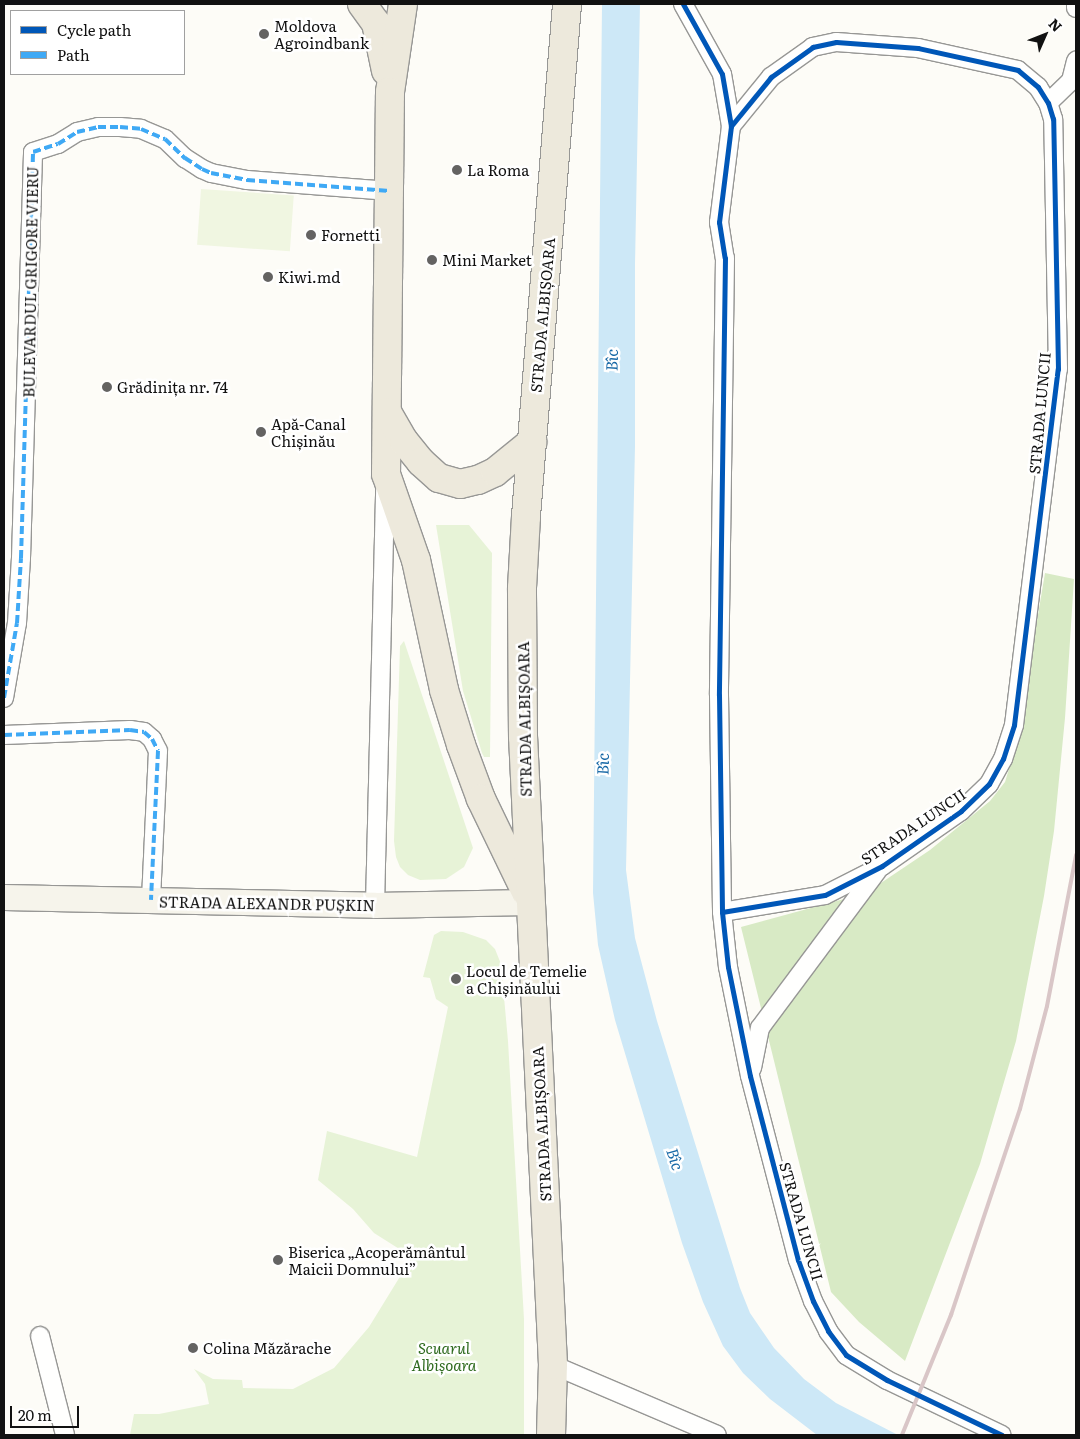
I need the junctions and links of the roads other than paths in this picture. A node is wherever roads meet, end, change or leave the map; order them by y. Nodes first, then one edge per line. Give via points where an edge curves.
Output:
1 (362, 4) edge
2 (403, 4) edge
3 (567, 4) edge
4 (683, 4) edge
5 (1076, 4) edge
6 (1076, 8) edge
7 (1076, 61) edge
8 (390, 92) junction
9 (1048, 103) junction
10 (731, 126) junction
11 (390, 191) junction
12 (387, 412) junction
13 (532, 442) junction
14 (386, 474) junction
15 (4, 698) edge
16 (4, 735) edge
17 (882, 866) junction
18 (4, 897) edge
19 (150, 900) junction
20 (531, 902) junction
21 (375, 905) junction
22 (722, 912) junction
23 (750, 1076) junction
24 (40, 1336) dead end
25 (553, 1365) junction
26 (65, 1435) edge
27 (551, 1435) edge
28 (717, 1435) edge
29 (1002, 1435) edge

1 - 8 main road via 378,31
2 - 8 main road
3 - 13 main road, STRADA ALBIȘOARA
4 - 10 street, STRADA LUNCII via 722,74
5 - 6 street
7 - 9 street via 1072,81
8 - 11 main road
9 - 10 street, STRADA LUNCII via 1038,87 1018,70 918,48 836,42 813,47 771,77
9 - 17 street, STRADA LUNCII via 1054,137 1058,369 1014,725 1003,759 978,796
10 - 22 street, STRADA LUNCII via 719,222 725,258 719,695
11 - 12 main road
11 - 15 street, BULEVARDUL GRIGORE VIERU via 247,180 212,173 185,158 165,139 141,130 120,127 98,127 77,132 58,144 33,152 21,558 17,623
12 - 13 main road via 421,462 439,478 460,484 495,472
12 - 14 main road
13 - 20 main road, STRADA ALBIȘOARA via 522,588 523,738
14 - 20 main road via 416,560 444,690 461,745 481,799
14 - 21 street
16 - 19 street via 130,730 144,732 152,739 158,751
17 - 22 street, STRADA LUNCII via 825,895
17 - 23 street via 760,1028
18 - 19 main road, STRADA ALEXANDR PUȘKIN
19 - 21 main road, STRADA ALEXANDR PUȘKIN
20 - 21 main road, STRADA ALEXANDR PUȘKIN
20 - 25 main road, STRADA ALBIȘOARA
22 - 23 street, STRADA LUNCII via 728,967
23 - 29 street, STRADA LUNCII via 798,1260 828,1331 846,1355 887,1380
24 - 26 street
25 - 27 main road, STRADA ALBIȘOARA
25 - 28 street

